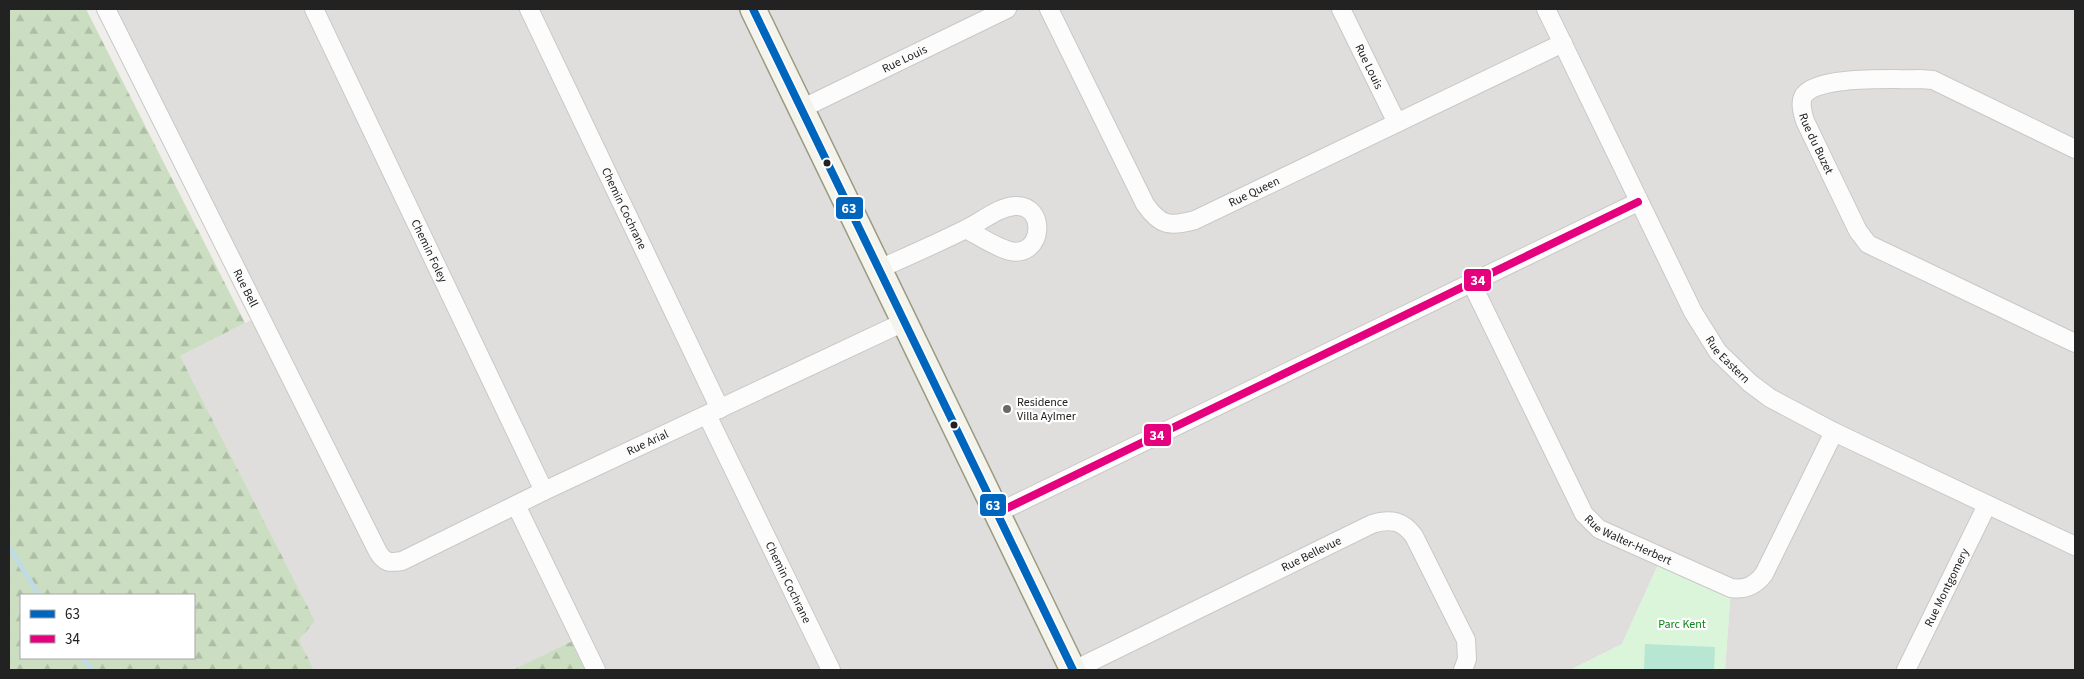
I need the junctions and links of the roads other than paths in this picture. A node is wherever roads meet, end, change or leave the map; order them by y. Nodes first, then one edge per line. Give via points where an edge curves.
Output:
1 (106, 9) edge
2 (314, 9) edge
3 (529, 9) edge
4 (753, 9) edge
5 (1007, 9) edge
6 (1049, 9) edge
7 (1341, 9) edge
8 (1546, 9) edge
9 (986, 13) edge
10 (1563, 43) junction
11 (801, 109) junction
12 (1397, 123) junction
13 (2075, 149) edge
14 (1638, 202) junction
15 (966, 229) dead end
16 (879, 269) junction
17 (1471, 282) junction
18 (904, 322) junction
19 (2075, 343) edge
20 (713, 412) junction
21 (1834, 432) junction
22 (544, 491) junction
23 (516, 504) junction
24 (1987, 505) junction
25 (997, 512) junction
26 (2075, 546) edge
27 (390, 563) joint
28 (596, 670) edge
29 (830, 670) edge
30 (1073, 670) edge
31 (1463, 670) edge
32 (1906, 670) edge

1 - 27 street, Rue Bell via 378,552 383,560
2 - 22 street, Chemin Foley
3 - 20 street, Chemin Cochrane
4 - 11 street
5 - 9 street, Rue Louis
6 - 12 street, Rue Queen via 1145,204 1162,222 1172,225 1195,220
7 - 12 street, Rue Louis
8 - 10 street, Rue Eastern
9 - 11 street, Rue Louis
10 - 12 street, Rue Queen
10 - 14 street, Rue Eastern
11 - 16 street
13 - 19 street, Rue du Buzet via 1933,80 1831,82 1816,86 1804,96 1801,108 1858,231 1868,244
14 - 17 street
14 - 21 street, Rue Eastern via 1693,312 1718,352 1770,398
15 - 16 street
16 - 18 street
17 - 21 street, Rue Walter-Herbert via 1591,523 1731,588 1749,587 1764,574
17 - 25 street
18 - 20 street, Rue Arial
18 - 25 street
20 - 22 street, Rue Arial
20 - 29 street, Chemin Cochrane
21 - 24 street, Rue Eastern
22 - 23 street, Rue Arial
23 - 27 street, Rue Arial via 402,561
23 - 28 street
24 - 26 street, Rue Eastern
24 - 32 street, Rue Montgomery
25 - 30 street
30 - 31 street, Rue Bellevue via 1383,520 1401,523 1414,536 1466,640 1467,659

